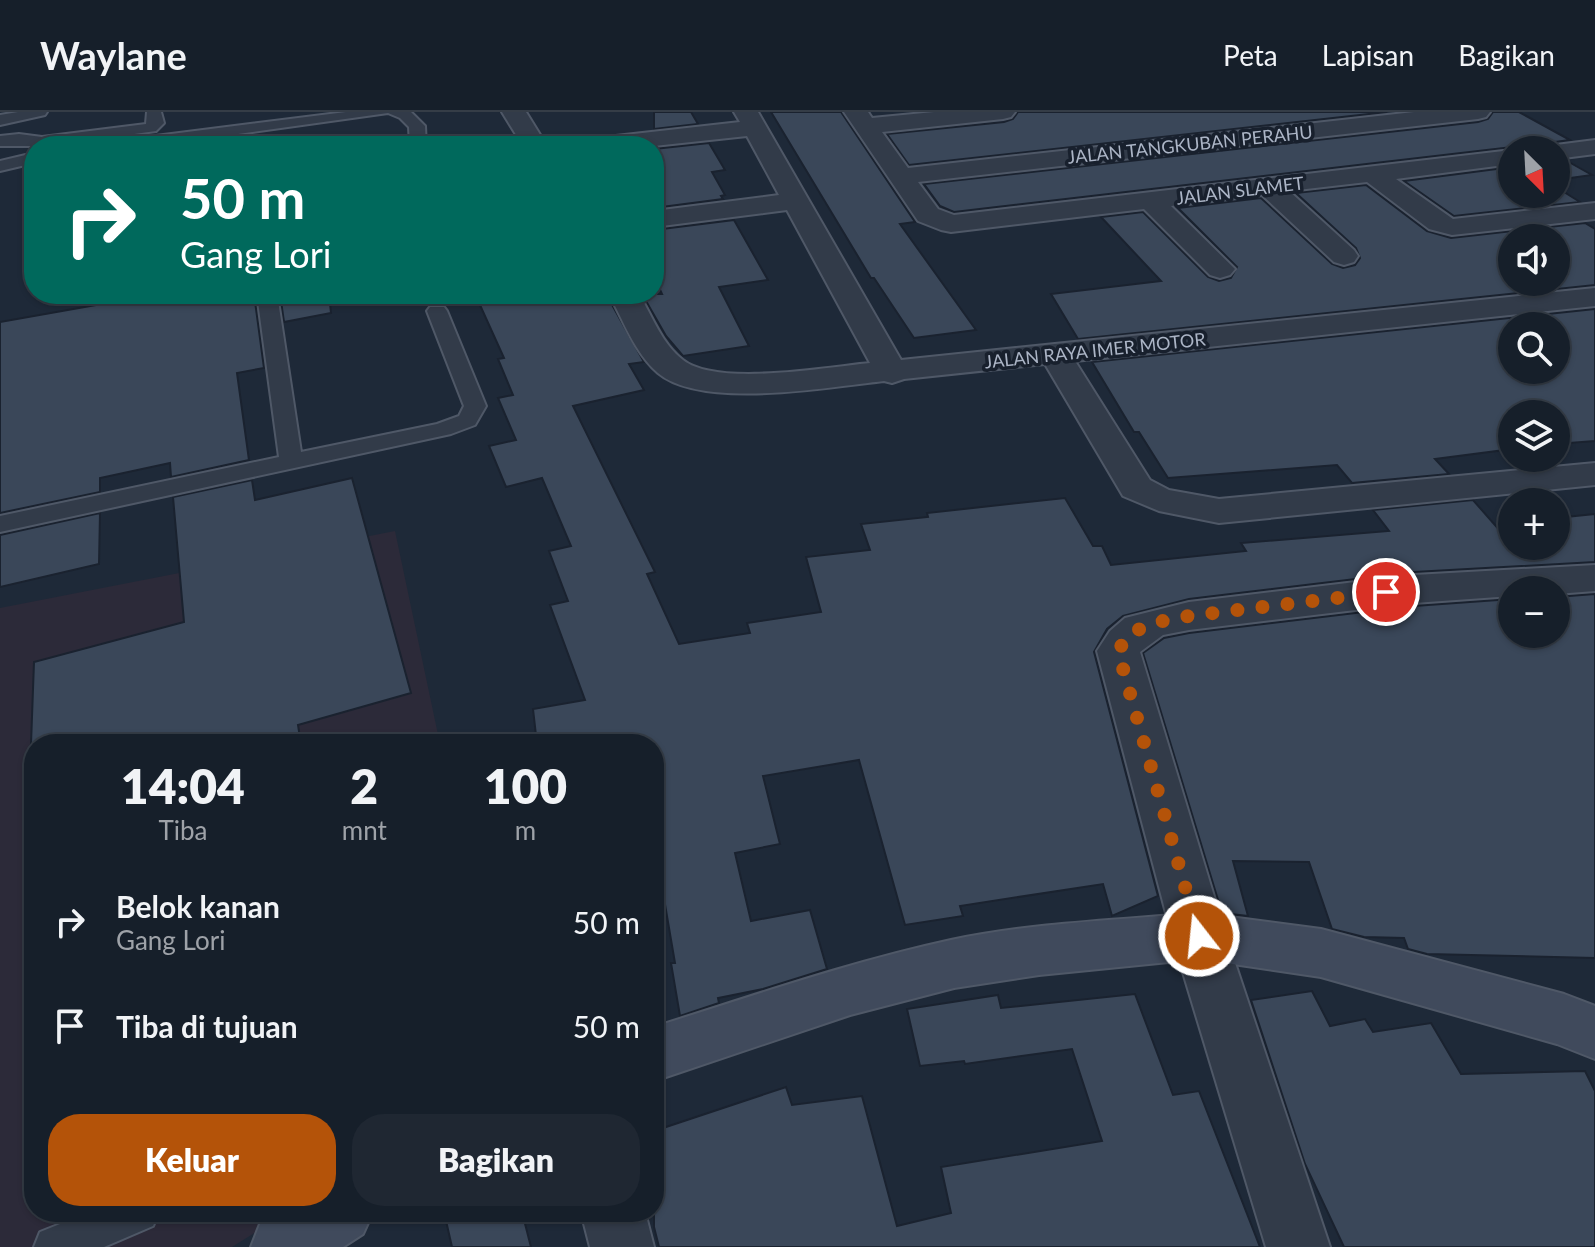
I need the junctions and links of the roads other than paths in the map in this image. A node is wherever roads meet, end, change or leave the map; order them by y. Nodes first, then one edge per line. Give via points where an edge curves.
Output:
1 (40, 112) edge
2 (154, 112) edge
3 (381, 112) edge
4 (394, 112) edge
5 (514, 112) edge
6 (1003, 112) edge
7 (1478, 112) edge
8 (23, 117) junction
9 (862, 119) edge
10 (0, 120) edge
11 (751, 120) edge
12 (89, 136) edge
13 (194, 136) edge
14 (418, 136) edge
15 (529, 136) edge
16 (651, 136) edge
17 (19, 139) junction
18 (24, 140) edge
19 (0, 141) edge
20 (1595, 147) edge
21 (1570, 150) edge
22 (1498, 159) edge
23 (24, 160) edge
24 (0, 166) edge
25 (1373, 174) junction
26 (901, 176) junction
27 (1269, 187) junction
28 (796, 201) junction
29 (1151, 201) junction
30 (1595, 211) edge
31 (664, 218) edge
32 (1344, 256) dead end
33 (1220, 269) dead end
34 (1595, 297) edge
35 (268, 304) edge
36 (630, 304) edge
37 (437, 311) dead end
38 (1055, 354) junction
39 (892, 373) junction
40 (291, 460) junction
41 (1595, 474) edge
42 (0, 524) edge
43 (1595, 578) edge
44 (1199, 936) junction
45 (1595, 1033) edge
46 (664, 1051) edge
47 (115, 1222) edge
48 (324, 1222) edge
49 (616, 1222) edge
50 (55, 1247) edge
51 (283, 1247) edge
52 (622, 1247) edge
53 (1298, 1247) edge

1 - 8 lane
2 - 12 lane via 151,128
3 - 13 lane
4 - 14 lane via 405,114 417,126
5 - 15 street
6 - 9 street
7 - 26 street, JALAN TANGKUBAN PERAHU
8 - 10 lane
8 - 17 lane
9 - 26 street, JALAN SLAMET
11 - 16 street
11 - 28 street
17 - 18 lane
17 - 19 lane
20 - 21 street
22 - 25 street, JALAN SLAMET
23 - 24 lane
25 - 27 street, JALAN SLAMET
25 - 30 street via 1439,223 1459,227
26 - 29 street, JALAN SLAMET via 928,215 951,224
27 - 29 street, JALAN SLAMET
27 - 32 street
28 - 31 street
28 - 39 street
29 - 33 street
34 - 38 street, JALAN RAYA IMER MOTOR
35 - 40 lane
36 - 39 street, JALAN RAYA IMER MOTOR via 660,356 675,371 717,382 770,383
37 - 40 lane via 475,406 467,420
38 - 39 street, JALAN RAYA IMER MOTOR
38 - 41 street via 1136,488 1159,500 1219,511
40 - 42 lane
43 - 44 street via 1414,589 1189,616 1129,634 1118,651
44 - 45 street via 1321,953
44 - 46 street via 954,964 850,990
44 - 53 street
47 - 50 lane
48 - 51 street
49 - 52 street

